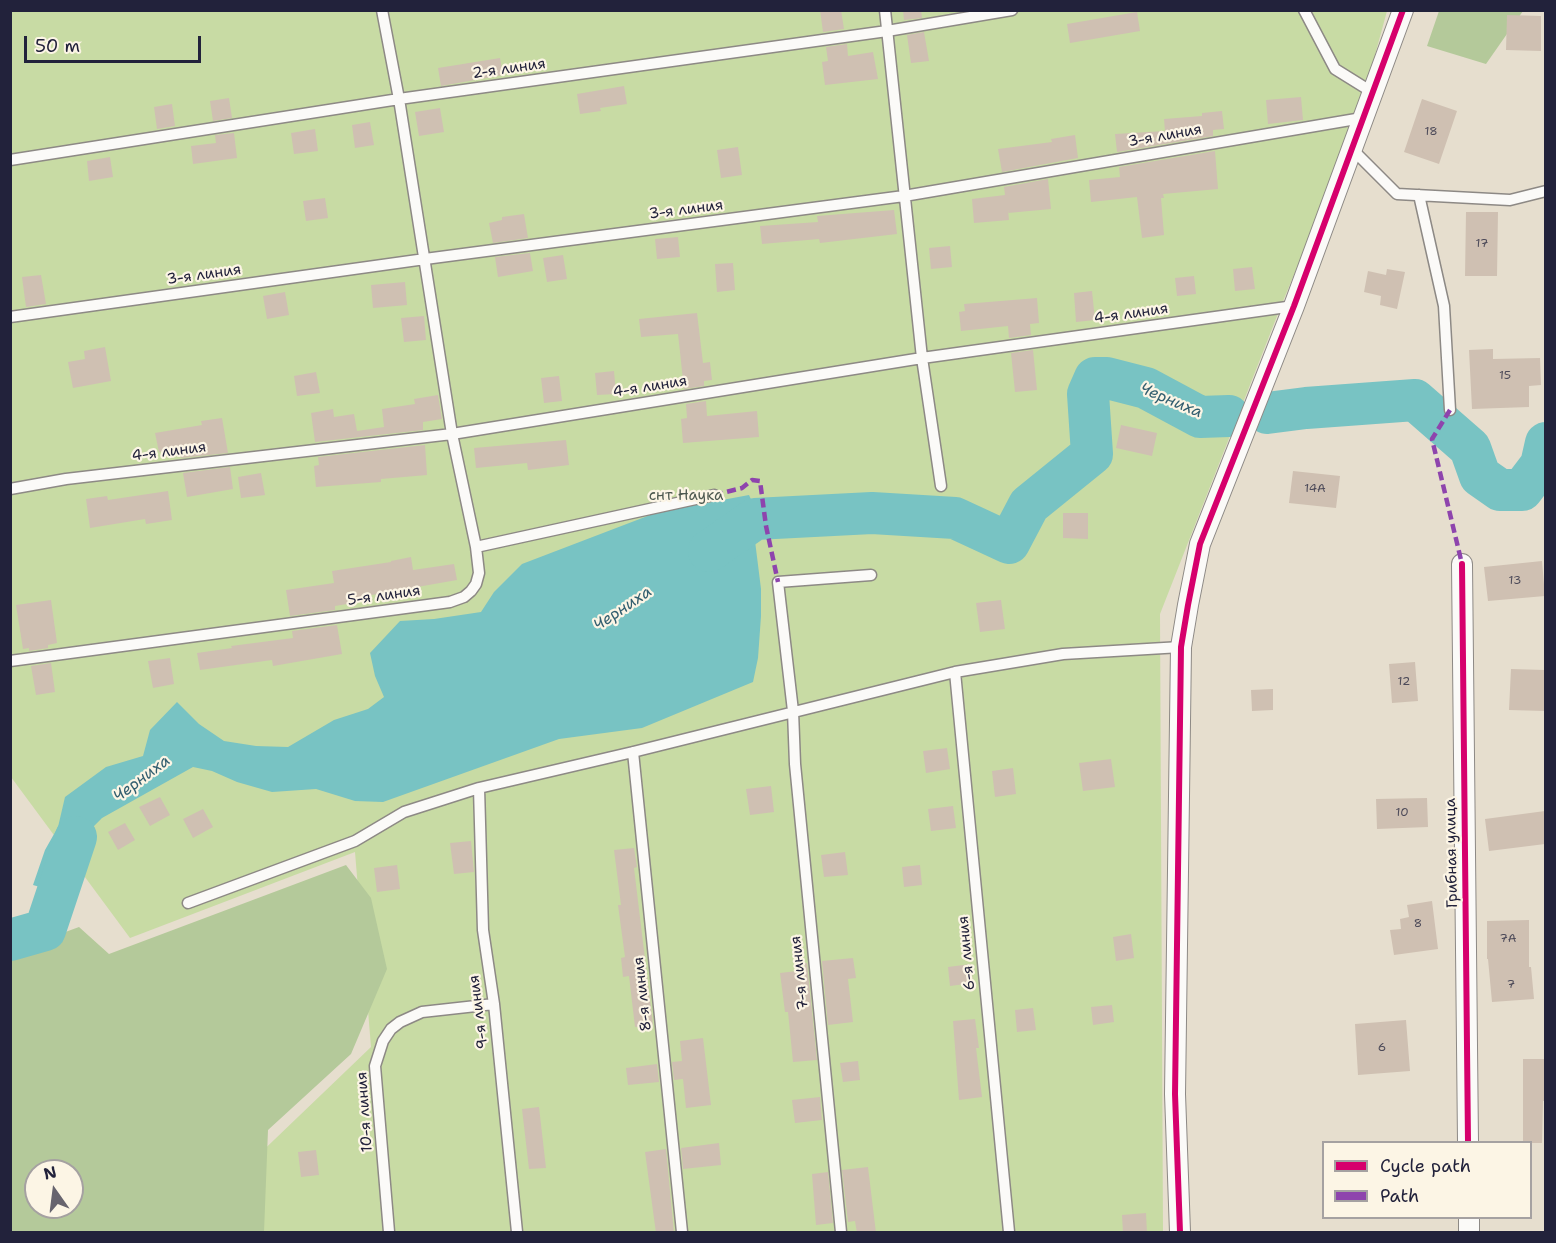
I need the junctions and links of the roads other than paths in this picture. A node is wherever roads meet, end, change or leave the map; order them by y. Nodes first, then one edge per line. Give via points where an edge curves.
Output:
1 (382, 10) edge
2 (885, 10) edge
3 (1012, 10) edge
4 (1304, 10) edge
5 (1403, 10) edge
6 (887, 31) junction
7 (1372, 92) junction
8 (399, 99) junction
9 (1362, 118) junction
10 (1351, 148) junction
11 (10, 160) edge
12 (1545, 191) edge
13 (1419, 195) junction
14 (904, 196) junction
15 (425, 259) junction
16 (1294, 306) junction
17 (10, 317) edge
18 (922, 358) junction
19 (1450, 410) dead end
20 (452, 434) junction
21 (941, 486) dead end
22 (10, 489) edge
23 (714, 495) dead end
24 (476, 547) junction
25 (1462, 564) dead end
26 (872, 575) dead end
27 (1180, 647) junction
28 (10, 661) edge
29 (955, 672) junction
30 (792, 711) junction
31 (633, 752) junction
32 (479, 788) junction
33 (188, 903) dead end
34 (494, 1004) junction
35 (1468, 1141) edge
36 (389, 1233) edge
37 (517, 1233) edge
38 (682, 1233) edge
39 (841, 1233) edge
40 (1009, 1233) edge
41 (1180, 1233) edge

1 - 8 lane
2 - 6 lane
3 - 6 lane, 2-я линия
4 - 7 lane via 1335,69
5 - 7 street
6 - 8 lane, 2-я линия
6 - 14 lane
7 - 9 street
8 - 11 lane, 2-я линия
8 - 15 lane
9 - 10 street
9 - 14 lane, 3-я линия
10 - 13 lane via 1397,194
10 - 16 street
12 - 13 lane via 1510,200
13 - 19 lane via 1444,306
14 - 15 lane, 3-я линия
14 - 18 lane
15 - 17 lane, 3-я линия
15 - 20 lane
16 - 18 lane, 4-я линия
16 - 27 street via 1200,544
18 - 20 lane, 4-я линия
18 - 21 lane
20 - 22 lane, 4-я линия via 66,479
20 - 24 lane
23 - 24 lane
24 - 28 lane, 5-я линия via 476,584 464,597 450,602
25 - 35 street, Грибная улица
26 - 30 lane, 7-я линия via 778,582
27 - 29 lane via 1063,654
27 - 41 street via 1175,1094
29 - 30 lane
29 - 40 lane, 6-я линия
30 - 31 lane
30 - 39 lane, 7-я линия
31 - 32 lane
31 - 38 lane, 8-я линия
32 - 33 lane via 404,812 355,841
32 - 34 lane, 9-я линия via 483,930
34 - 36 lane, 10-я линия via 422,1012 400,1022 383,1041 375,1066
34 - 37 lane, 9-я линия

